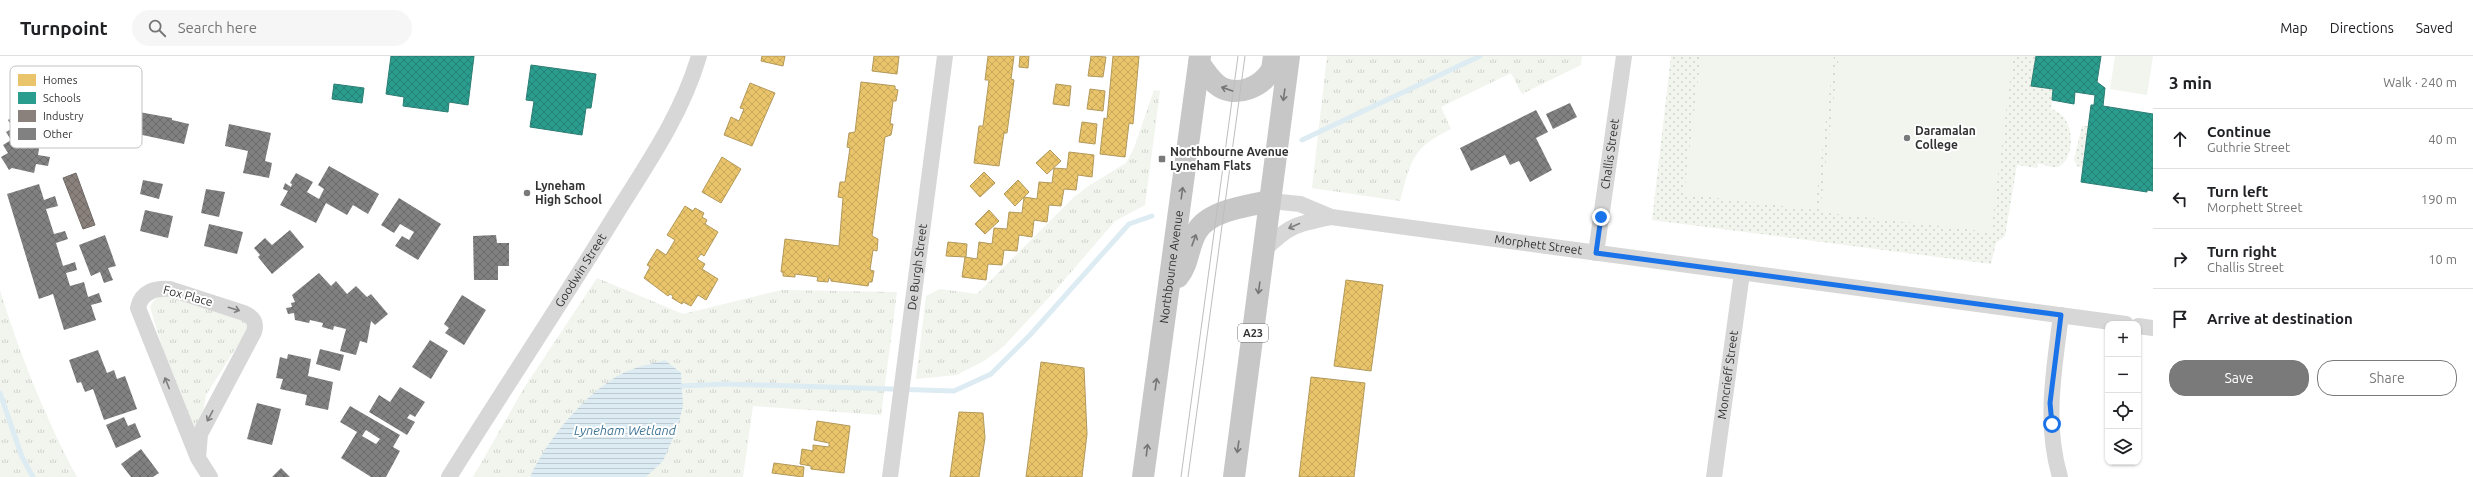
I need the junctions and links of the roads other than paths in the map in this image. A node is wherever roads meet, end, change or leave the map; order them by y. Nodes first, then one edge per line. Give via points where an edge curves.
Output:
1 (699, 56) edge
2 (945, 56) edge
3 (1274, 56) edge
4 (1289, 56) edge
5 (1624, 56) edge
6 (1200, 60) edge
7 (1270, 201) junction
8 (1331, 217) junction
9 (1264, 250) junction
10 (1596, 253) junction
11 (1742, 272) junction
12 (1170, 287) junction
13 (2061, 315) junction
14 (2105, 321) edge
15 (2141, 326) edge
16 (2153, 328) edge
17 (198, 458) junction
18 (210, 477) edge
19 (449, 477) edge
20 (890, 477) edge
21 (1143, 477) edge
22 (1234, 477) edge
23 (1714, 477) edge
24 (2060, 477) edge

1 - 19 street, Goodwin Street via 692,81 672,123 574,283
2 - 20 street, De Burgh Street
3 -> 6 highway via 1272,70 1262,82 1240,92 1222,88 1210,78
4 -> 7 highway, A23
5 - 10 street, Challis Street
12 -> 6 highway, Northbourne Avenue
7 - 8 street, Morphett Street via 1300,204
7 - 9 highway, A23
12 -> 7 highway via 1183,271 1197,231 1204,224 1231,211
8 -> 9 street, Morphett Street via 1297,224 1283,231
8 - 10 street, Morphett Street
9 -> 22 highway, A23
10 - 11 street, Morphett Street
11 - 13 street, Morphett Street
11 - 23 street, Moncrieff Street
21 -> 12 highway, Northbourne Avenue
13 - 14 street, Morphett Street
13 - 24 street via 2050,403 2053,455
15 - 16 street
17 -> 17 street, Fox Place via 138,308 146,294 158,288 170,289 244,313 252,317 255,324 254,332 200,434
17 - 18 street, Fox Place

